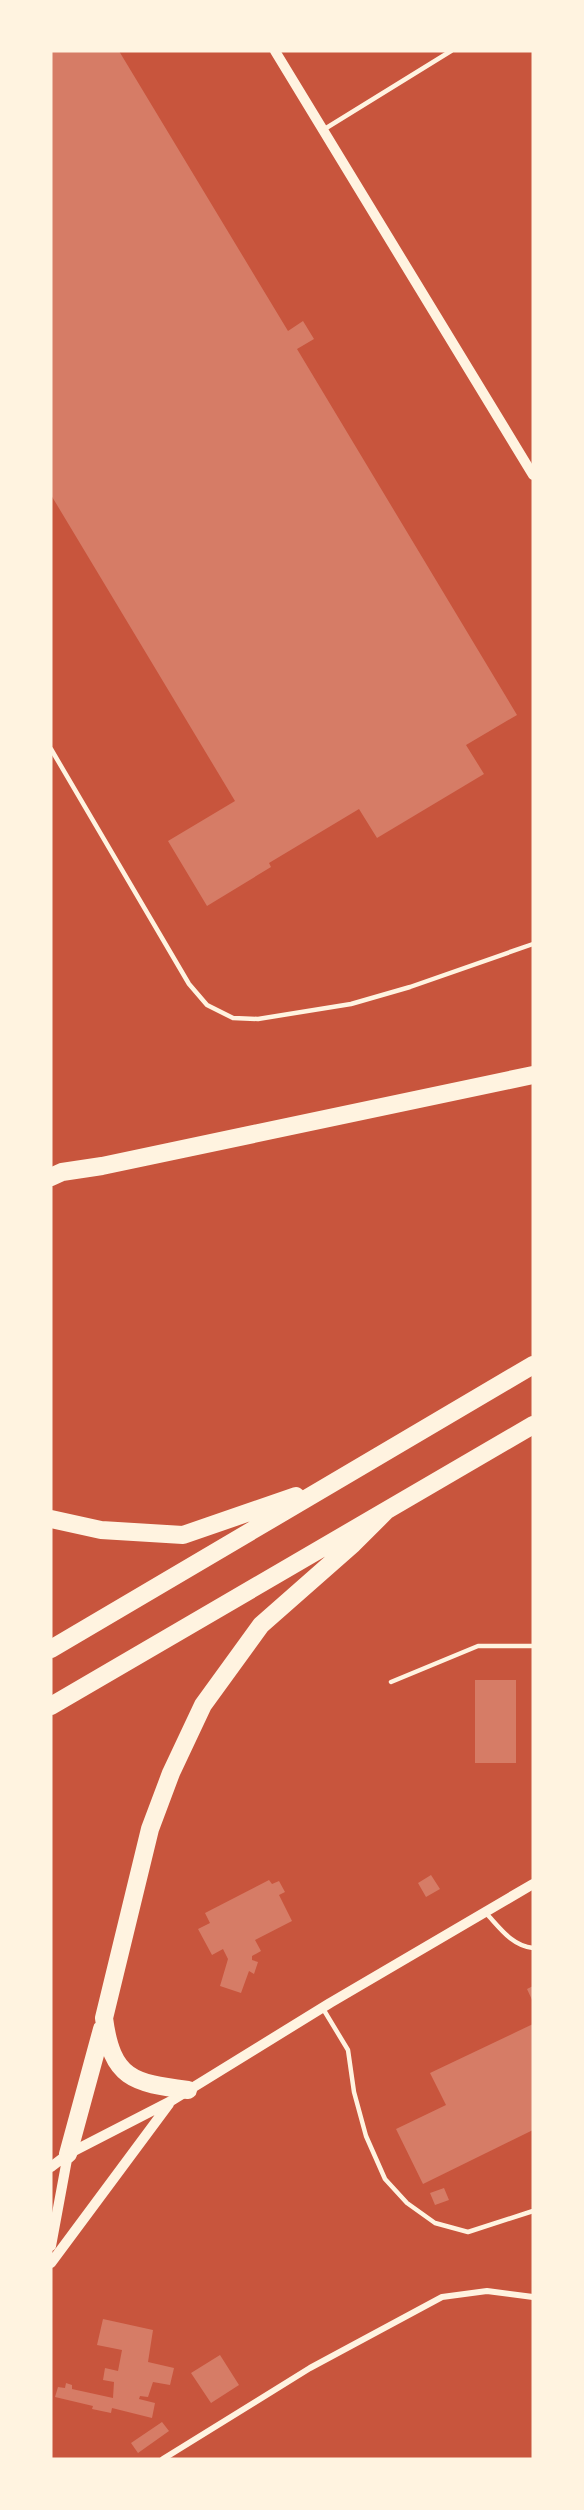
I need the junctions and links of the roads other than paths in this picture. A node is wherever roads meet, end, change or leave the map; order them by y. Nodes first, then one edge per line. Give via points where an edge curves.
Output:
1 (275, 51) edge
2 (451, 51) edge
3 (322, 131) junction
4 (533, 475) edge
5 (51, 749) edge
6 (533, 944) edge
7 (533, 1075) edge
8 (51, 1177) edge
9 (533, 1365) edge
10 (533, 1425) edge
11 (332, 1484) junction
12 (386, 1511) junction
13 (51, 1519) edge
14 (533, 1646) edge
15 (51, 1649) edge
16 (391, 1682) dead end
17 (51, 1706) edge
18 (533, 1884) edge
19 (485, 1912) junction
20 (533, 1948) edge
21 (322, 2007) junction
22 (104, 2018) junction
23 (188, 2090) junction
24 (171, 2101) junction
25 (68, 2154) junction
26 (51, 2167) edge
27 (533, 2211) edge
28 (51, 2246) edge
29 (51, 2263) edge
30 (533, 2297) edge
31 (163, 2459) edge

1 - 3 street
2 - 3 lane
3 - 4 street
5 - 6 lane via 189,984 207,1005 233,1018 258,1019 351,1004
7 - 8 highway
9 - 11 highway
10 - 12 highway
11 - 13 highway via 183,1535 101,1530
11 - 15 highway
12 - 17 highway
12 - 22 highway via 261,1625 204,1705 171,1773 150,1829
14 - 16 lane via 478,1647
18 - 19 street
19 - 20 lane via 510,1939 521,1947
19 - 21 street
21 - 23 street
21 - 27 lane via 348,2050 357,2103 375,2157 385,2178 407,2203 435,2223 468,2232
22 - 23 highway via 108,2048 130,2076 145,2085
22 - 25 highway
23 - 24 street
24 - 25 street
24 - 29 street
25 - 26 street
25 - 28 street
30 - 31 street via 487,2291 442,2297 310,2368

